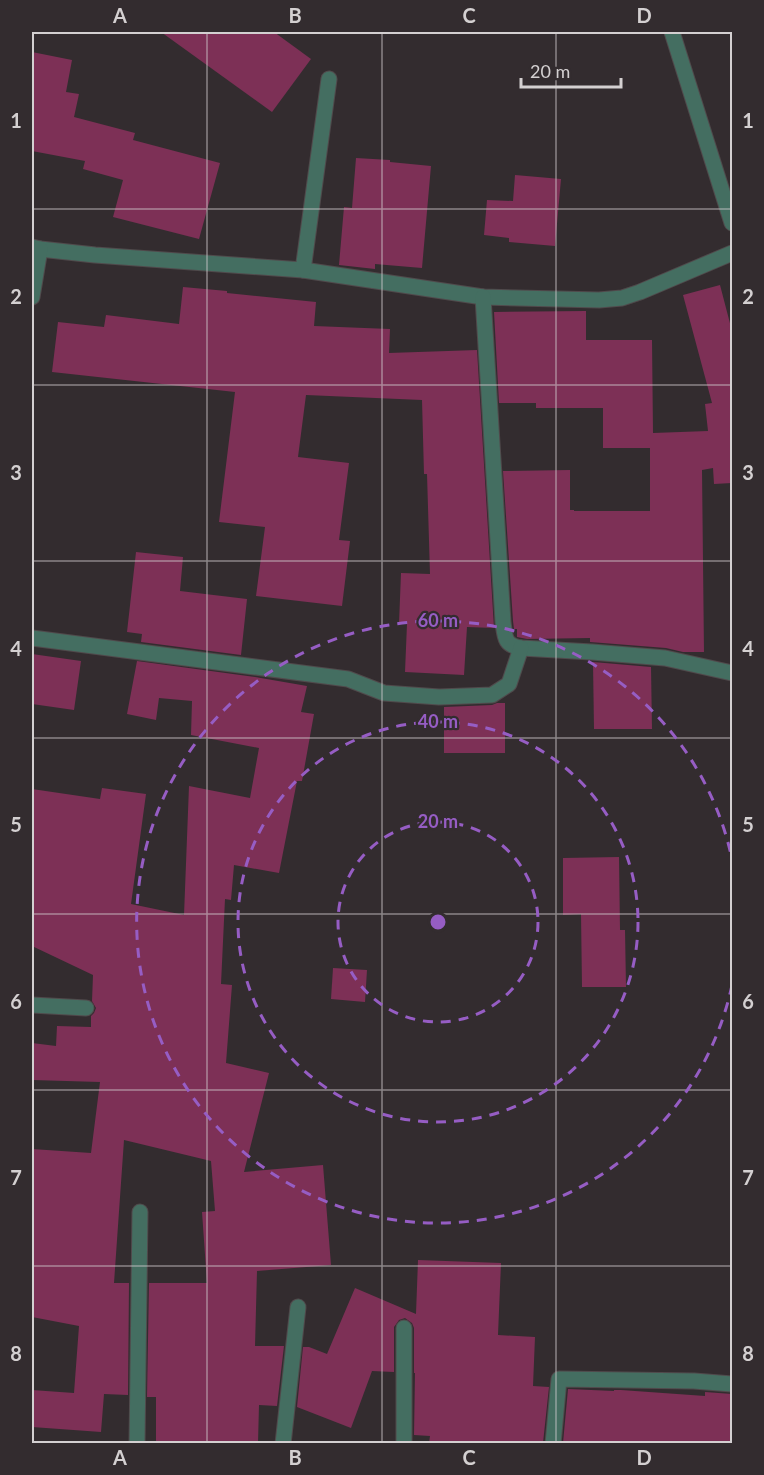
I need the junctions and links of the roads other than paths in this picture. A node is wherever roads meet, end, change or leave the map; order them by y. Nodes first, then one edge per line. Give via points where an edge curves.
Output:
1 (672, 32) edge
2 (329, 79) dead end
3 (732, 223) edge
4 (36, 248) edge
5 (732, 253) edge
6 (303, 270) junction
7 (32, 297) edge
8 (483, 297) junction
9 (32, 638) edge
10 (521, 648) junction
11 (732, 673) edge
12 (32, 1005) edge
13 (86, 1008) dead end
14 (140, 1212) dead end
15 (298, 1307) dead end
16 (404, 1328) dead end
17 (732, 1384) edge
18 (137, 1443) edge
19 (283, 1443) edge
20 (404, 1443) edge
21 (553, 1443) edge

1 - 3 street
2 - 6 street
4 - 6 street
4 - 7 street
5 - 8 street via 622,298
6 - 8 street
8 - 10 street via 503,622 505,639 512,647
9 - 10 street via 348,679 384,693 440,697 492,695 509,684
10 - 11 street via 665,658
12 - 13 street
14 - 18 street
15 - 19 street
16 - 20 street
17 - 21 street via 559,1380

